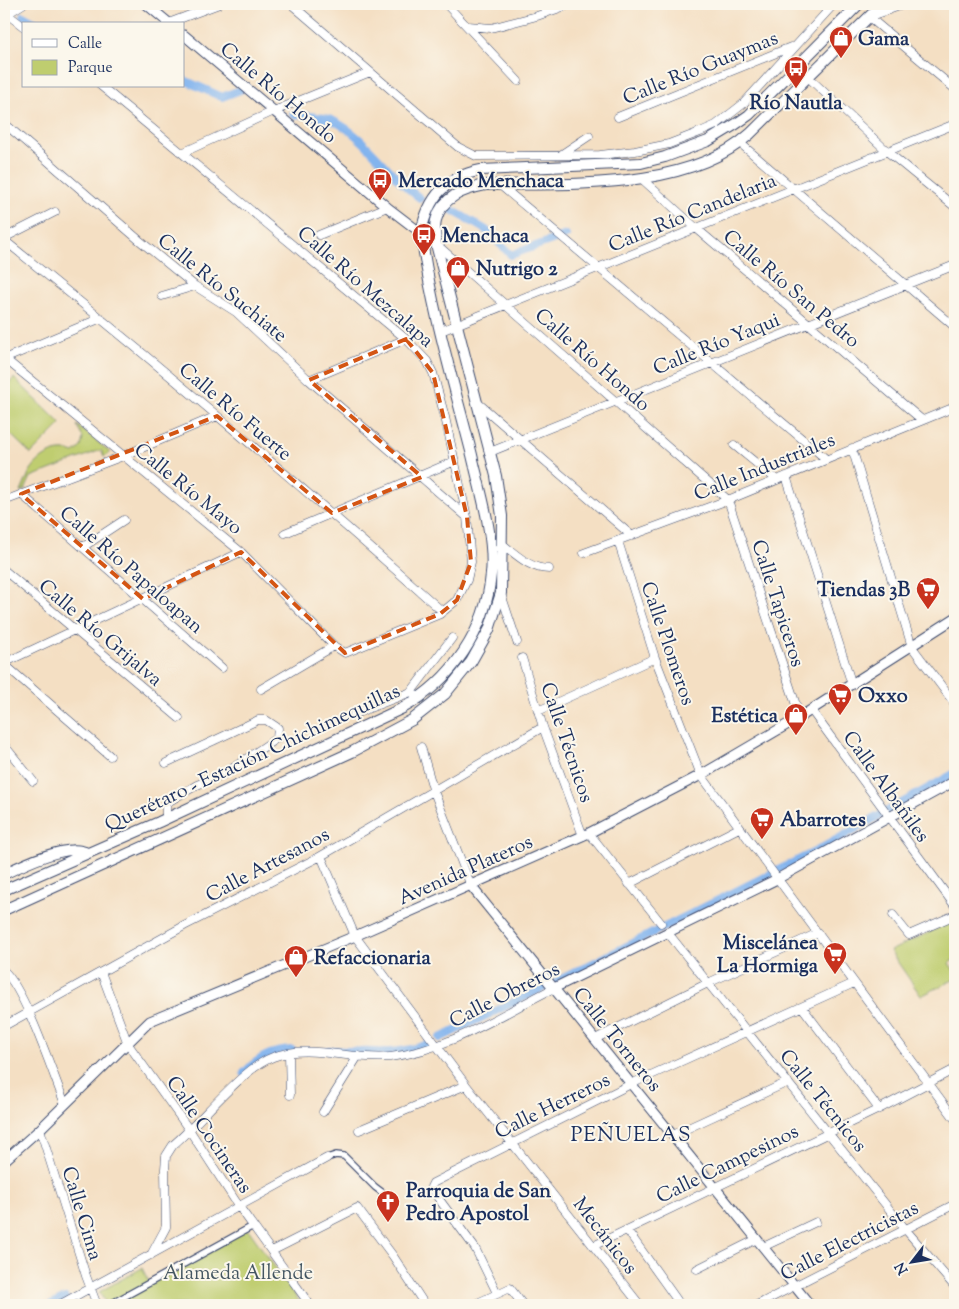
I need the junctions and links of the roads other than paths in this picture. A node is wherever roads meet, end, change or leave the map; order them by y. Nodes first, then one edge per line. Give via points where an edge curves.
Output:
1 (23, 4) edge
2 (146, 4) edge
3 (219, 4) edge
4 (291, 4) edge
5 (446, 4) edge
6 (571, 4) edge
7 (834, 4) edge
8 (860, 4) edge
9 (882, 4) edge
10 (905, 4) edge
11 (5, 15) edge
12 (869, 17) junction
13 (168, 22) edge
14 (172, 22) edge
15 (22, 26) edge
16 (468, 26) junction
17 (185, 36) edge
18 (793, 47) junction
19 (370, 72) junction
20 (808, 77) junction
21 (518, 81) dead end
22 (103, 88) edge
23 (955, 89) edge
24 (274, 110) junction
25 (618, 117) dead end
26 (4, 123) edge
27 (955, 124) edge
28 (589, 136) dead end
29 (740, 143) junction
30 (670, 144) junction
31 (636, 151) junction
32 (678, 152) junction
33 (889, 153) junction
34 (182, 154) junction
35 (562, 154) junction
36 (630, 164) junction
37 (642, 179) junction
38 (500, 185) junction
39 (792, 189) junction
40 (387, 207) junction
41 (955, 207) edge
42 (55, 212) dead end
43 (696, 228) junction
44 (421, 232) junction
45 (319, 235) dead end
46 (4, 239) edge
47 (436, 244) junction
48 (955, 265) edge
49 (598, 267) junction
50 (905, 285) junction
51 (195, 286) junction
52 (162, 296) dead end
53 (504, 305) junction
54 (101, 318) junction
55 (458, 323) junction
56 (809, 324) junction
57 (955, 327) edge
58 (441, 331) junction
59 (406, 339) junction
60 (4, 359) edge
61 (712, 362) junction
62 (310, 380) junction
63 (616, 401) junction
64 (478, 403) junction
65 (955, 407) edge
66 (462, 414) junction
67 (217, 416) junction
68 (446, 417) junction
69 (922, 420) junction
70 (520, 438) junction
71 (734, 445) dead end
72 (852, 448) junction
73 (490, 452) junction
74 (123, 456) junction
75 (826, 458) junction
76 (455, 461) junction
77 (786, 476) junction
78 (422, 477) junction
79 (776, 480) junction
80 (21, 494) junction
81 (728, 500) junction
82 (4, 501) edge
83 (332, 513) junction
84 (468, 517) junction
85 (124, 520) dead end
86 (285, 533) dead end
87 (632, 536) junction
88 (618, 541) junction
89 (502, 544) junction
90 (83, 547) junction
91 (242, 552) junction
92 (584, 553) dead end
93 (549, 569) dead end
94 (4, 570) edge
95 (501, 594) junction
96 (143, 599) junction
97 (443, 612) junction
98 (955, 618) edge
99 (72, 630) junction
100 (452, 638) dead end
101 (517, 642) dead end
102 (334, 646) junction
103 (912, 647) junction
104 (522, 658) dead end
105 (655, 658) junction
106 (4, 664) edge
107 (222, 668) dead end
108 (852, 685) junction
109 (261, 689) dead end
110 (411, 692) junction
111 (420, 698) junction
112 (955, 704) edge
113 (811, 710) junction
114 (538, 711) junction
115 (354, 714) dead end
116 (800, 717) junction
117 (179, 718) dead end
118 (544, 727) junction
119 (4, 745) edge
120 (421, 747) dead end
121 (110, 756) dead end
122 (166, 763) dead end
123 (700, 775) junction
124 (33, 781) dead end
125 (955, 781) edge
126 (434, 789) junction
127 (886, 812) junction
128 (166, 818) junction
129 (739, 828) junction
130 (586, 835) junction
131 (87, 852) junction
132 (321, 856) junction
133 (4, 874) edge
134 (774, 876) junction
135 (77, 877) junction
136 (629, 884) junction
137 (471, 886) junction
138 (4, 890) edge
139 (955, 906) edge
140 (4, 910) edge
141 (893, 915) dead end
142 (955, 915) edge
143 (661, 923) dead end
144 (668, 933) junction
145 (818, 933) junction
146 (355, 936) junction
147 (4, 971) edge
148 (101, 972) junction
149 (708, 983) junction
150 (854, 983) junction
151 (554, 988) junction
152 (802, 1007) junction
153 (28, 1013) junction
154 (4, 1026) edge
155 (748, 1033) junction
156 (595, 1039) junction
157 (128, 1044) junction
158 (437, 1044) junction
159 (290, 1054) junction
160 (358, 1056) junction
161 (955, 1069) edge
162 (788, 1082) junction
163 (928, 1083) junction
164 (632, 1084) junction
165 (466, 1085) junction
166 (290, 1094) dead end
167 (65, 1104) junction
168 (879, 1109) junction
169 (323, 1112) dead end
170 (955, 1119) edge
171 (40, 1129) junction
172 (359, 1130) dead end
173 (190, 1131) junction
174 (829, 1131) junction
175 (673, 1136) junction
176 (512, 1143) junction
177 (327, 1158) joint
178 (4, 1161) edge
179 (716, 1187) junction
180 (394, 1202) dead end
181 (955, 1204) edge
182 (238, 1205) junction
183 (816, 1222) dead end
184 (253, 1226) junction
185 (627, 1230) junction
186 (906, 1230) junction
187 (757, 1239) junction
188 (594, 1246) junction
189 (764, 1248) junction
190 (272, 1251) junction
191 (151, 1255) junction
192 (697, 1269) dead end
193 (794, 1286) junction
194 (91, 1287) junction
195 (955, 1287) edge
196 (497, 1293) junction
197 (677, 1300) dead end
198 (59, 1305) edge
199 (97, 1305) edge
200 (109, 1305) edge
201 (310, 1305) edge
202 (425, 1305) edge
203 (473, 1305) edge
204 (523, 1305) edge
205 (640, 1305) edge
206 (757, 1305) edge
207 (810, 1305) edge

1 - 11 street
2 - 13 street
3 - 14 street
4 - 19 street
5 - 16 street
6 - 16 street via 491,28
7 - 18 street
8 - 32 main road, Querétaro - Estación Chichimequillas via 749,115 708,141
9 - 12 main road, Querétaro - Estación Chichimequillas
10 - 12 street
11 - 15 street
12 - 20 main road, Querétaro - Estación Chichimequillas
12 - 23 street
16 - 21 street
17 - 24 street, Calle Río Hondo
18 - 25 street, Calle Río Guaymas
18 - 30 street via 743,104 716,125
19 - 24 street
19 - 35 street via 471,155
20 - 29 main road, Querétaro - Estación Chichimequillas
20 - 33 street
22 - 34 street, Calle Río Mezcalapa
24 - 34 street
24 - 40 street, Calle Río Hondo
26 - 51 street, Calle Río Suchiate via 88,198
27 - 33 street, Calle Río Candelaria
28 - 35 street
29 - 37 main road, Querétaro - Estación Chichimequillas via 698,163
29 - 39 street
30 - 31 street
30 - 32 street
31 - 35 street
31 - 36 street
32 - 36 main road, Querétaro - Estación Chichimequillas
33 - 39 street, Calle Río Candelaria
33 - 41 street
34 - 59 street, Calle Río Mezcalapa
36 - 44 main road, Querétaro - Estación Chichimequillas via 466,173 447,184 434,198 424,217
37 - 38 main road, Querétaro - Estación Chichimequillas
37 - 43 street, Calle Río San Pedro
38 - 47 main road, Querétaro - Estación Chichimequillas via 472,188 452,196 435,221
38 - 49 street
39 - 43 street, Calle Río Candelaria
39 - 50 street
40 - 44 street, Calle Río Hondo
40 - 45 street
42 - 46 street
43 - 49 street, Calle Río Candelaria
43 - 56 street, Calle Río San Pedro
44 - 58 main road, Querétaro - Estación Chichimequillas
46 - 54 street, Calle Río Fuerte
47 - 53 street, Calle Río Hondo
47 - 55 main road, Querétaro - Estación Chichimequillas
48 - 50 street, Calle Río Yaqui
49 - 53 street, Calle Río Candelaria
49 - 61 street
50 - 56 street, Calle Río Yaqui
50 - 57 street
51 - 52 street
51 - 62 street, Calle Río Suchiate via 236,312
53 - 55 street, Calle Río Candelaria
53 - 63 street, Calle Río Hondo
54 - 60 street
54 - 67 street, Calle Río Fuerte
55 - 58 street, Calle Río Candelaria
55 - 64 main road, Querétaro - Estación Chichimequillas
56 - 61 street, Calle Río Yaqui
56 - 69 street, Calle Río San Pedro
58 - 66 main road, Querétaro - Estación Chichimequillas
59 - 62 street
59 - 68 street, Calle Río Mezcalapa via 433,372
60 - 74 street, Calle Río Mayo
61 - 63 street, Calle Río Yaqui
61 - 75 street
62 - 78 street, Calle Río Suchiate
63 - 70 street, Calle Río Yaqui
63 - 81 street, Calle Río Hondo
64 - 70 street
64 - 73 main road, Querétaro - Estación Chichimequillas
65 - 69 street, Calle Industriales
66 - 68 street
66 - 111 main road, Querétaro - Estación Chichimequillas via 490,544 492,574 485,607 466,650 452,670
67 - 74 street
67 - 83 street, Calle Río Fuerte
68 - 76 street, Calle Río Mezcalapa
69 - 72 street, Calle Industriales
70 - 73 street, Calle Río Yaqui
70 - 87 street
71 - 79 street
72 - 75 street, Calle Industriales
72 - 103 street
73 - 89 main road, Querétaro - Estación Chichimequillas via 502,516
74 - 80 street
74 - 91 street, Calle Río Mayo
75 - 77 street, Calle Industriales
76 - 78 street
76 - 84 street, Calle Río Mezcalapa
77 - 79 street, Calle Industriales
77 - 108 street
78 - 83 street
78 - 84 street, Calle Río Suchiate
79 - 81 street, Calle Industriales
80 - 82 street
80 - 90 street, Calle Río Papaloapan
81 - 87 street, Calle Industriales
81 - 116 street, Calle Tapiceros
83 - 86 street
83 - 97 street, Calle Río Fuerte
84 - 97 street, Calle Río Mezcalapa via 471,562 468,580 456,600
85 - 90 street
87 - 88 street, Calle Industriales
88 - 92 street, Calle Industriales
88 - 105 street, Calle Plomeros
89 - 93 street via 528,563
89 - 95 main road, Querétaro - Estación Chichimequillas
90 - 96 street, Calle Río Papaloapan
91 - 96 street
91 - 102 street, Calle Río Mayo
94 - 99 street, Calle Río Grijalva
95 - 101 street
95 - 135 main road, Querétaro - Estación Chichimequillas via 489,630 471,662 445,694 412,720 352,752
96 - 99 street
96 - 107 street, Calle Río Papaloapan
97 - 102 street, Calle Río Mayo via 345,653
98 - 103 street, Avenida Plateros
99 - 106 street
99 - 117 street, Calle Río Grijalva
100 - 110 street
102 - 109 street
103 - 108 street, Avenida Plateros
103 - 112 street
104 - 114 street, Calle Técnicos
105 - 114 street
105 - 123 street, Calle Plomeros
106 - 121 street
108 - 113 street, Avenida Plateros
110 - 111 street
110 - 115 street
111 - 128 main road, Querétaro - Estación Chichimequillas via 375,723
113 - 116 street, Avenida Plateros
113 - 127 street, Calle Albañiles
114 - 118 street, Calle Técnicos
116 - 123 street, Avenida Plateros
118 - 126 street, Calle Artesanos
118 - 130 street, Calle Técnicos
119 - 124 street
120 - 126 street, Calle Torneros
122 - 128 street via 258,720 266,720 278,728 277,738 224,774 166,803
123 - 129 street, Calle Plomeros
123 - 130 street, Avenida Plateros
125 - 127 street, Calle Obreros
126 - 132 street, Calle Artesanos
126 - 137 street, Calle Torneros
127 - 134 street, Calle Obreros
127 - 139 street, Calle Albañiles
128 - 131 main road, Querétaro - Estación Chichimequillas
129 - 134 street, Calle Plomeros
129 - 136 street
130 - 136 street, Calle Técnicos
130 - 137 street, Avenida Plateros
131 - 133 main road via 74,849 58,852
131 - 135 main road via 88,858
131 - 138 main road, Querétaro - Estación Chichimequillas
132 - 146 street, Mecánicos
132 - 148 street, Calle Artesanos
134 - 144 street, Calle Obreros
134 - 145 street, Calle Plomeros
135 - 140 main road, Querétaro - Estación Chichimequillas
136 - 143 street, Calle Técnicos
137 - 146 street, Avenida Plateros
137 - 151 street, Calle Torneros
141 - 142 street via 908,935
144 - 149 street, Calle Técnicos
144 - 151 street, Calle Obreros
145 - 149 street
145 - 150 street, Calle Plomeros
146 - 157 street, Avenida Plateros via 150,1022
146 - 158 street, Mecánicos
147 - 153 street
148 - 153 street, Calle Artesanos
148 - 157 street, Calle Cocineras
149 - 155 street, Calle Técnicos
149 - 156 street
150 - 152 street, Calle Herreros
150 - 163 street, Calle Plomeros
151 - 156 street, Calle Torneros
151 - 158 street, Calle Obreros
152 - 155 street, Calle Herreros
152 - 168 street
153 - 154 street, Calle Artesanos
153 - 167 street
155 - 162 street, Calle Técnicos
155 - 164 street, Calle Herreros
156 - 164 street, Calle Torneros
157 - 167 street, Avenida Plateros
157 - 173 street, Calle Cocineras
158 - 160 street, Calle Obreros via 389,1057
158 - 165 street, Mecánicos
159 - 160 street, Calle Obreros
159 - 166 street
159 - 173 street, Calle Obreros via 273,1057 251,1072
160 - 169 street
161 - 163 street, Calle Campesinos
162 - 174 street, Calle Técnicos
162 - 175 street
163 - 168 street, Calle Campesinos
163 - 170 street, Calle Plomeros
164 - 175 street, Calle Torneros
164 - 176 street, Calle Herreros
165 - 172 street
165 - 176 street, Mecánicos
167 - 171 street, Avenida Plateros
168 - 174 street, Calle Campesinos
171 - 178 street, Avenida Plateros
171 - 194 street, Calle Cima
173 - 182 street, Calle Cocineras
173 - 191 street, Calle Obreros via 173,1145 166,1156 166,1227
174 - 179 street, Calle Campesinos
174 - 186 street, Calle Técnicos
175 - 179 street, Calle Torneros
176 - 188 street, Mecánicos
176 - 196 street, Calle Herreros via 433,1183 431,1187 476,1248
177 - 180 street via 344,1156
177 - 182 street
179 - 185 street, Calle Campesinos
179 - 187 street, Calle Torneros
181 - 186 street, Calle Electricistas
182 - 184 street, Calle Cocineras
182 - 191 street
183 - 189 street
184 - 190 street, Calle Cocineras
184 - 200 street
185 - 188 street, Calle Campesinos
185 - 197 street
186 - 193 street, Calle Electricistas
186 - 195 street, Calle Técnicos
187 - 189 street, Calle Torneros
187 - 192 street
188 - 205 street, Mecánicos
189 - 193 street, Calle Torneros
190 - 201 street, Calle Cocineras
190 - 202 street via 357,1208
191 - 194 street
193 - 206 street, Calle Electricistas
193 - 207 street, Calle Torneros
194 - 198 street
194 - 199 street, Calle Cima
196 - 203 street
196 - 204 street via 510,1288

